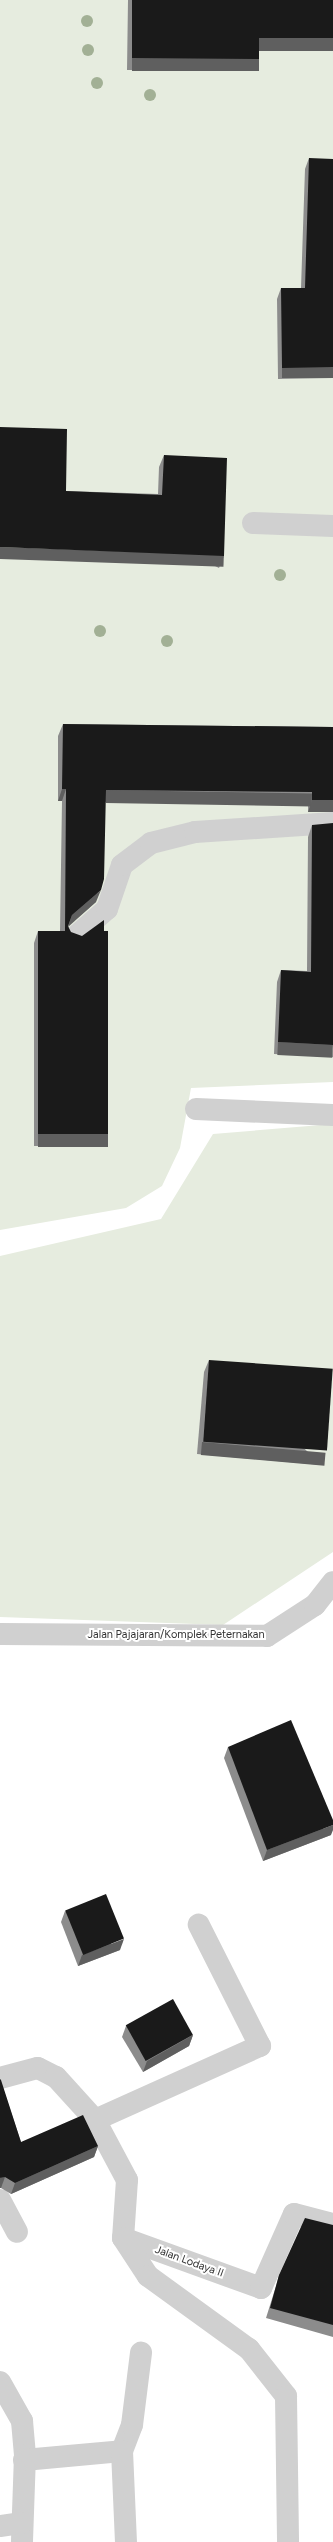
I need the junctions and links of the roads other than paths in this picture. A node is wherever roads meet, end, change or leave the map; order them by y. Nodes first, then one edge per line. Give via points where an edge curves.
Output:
1 (253, 523) dead end
2 (333, 526) edge
3 (333, 823) edge
4 (76, 936) edge
5 (196, 1109) dead end
6 (333, 1115) edge
7 (333, 1582) edge
8 (0, 1634) edge
9 (200, 1925) dead end
10 (0, 2078) edge
11 (94, 2120) junction
12 (0, 2200) edge
13 (333, 2224) edge
14 (17, 2232) dead end
15 (123, 2238) junction
16 (141, 2353) dead end
17 (0, 2382) edge
18 (122, 2451) junction
19 (24, 2460) junction
20 (0, 2526) edge
21 (22, 2532) edge
22 (126, 2542) edge
23 (288, 2542) edge

1 - 2 street
3 - 4 street via 195,832 151,843 122,865 107,909
5 - 6 street
7 - 8 street, Jalan Pajajaran/Komplek Peternakan via 315,1605 268,1636
9 - 11 street via 260,2046
10 - 11 street via 38,2068 56,2077
11 - 15 street via 126,2180
12 - 14 street
13 - 15 street, Jalan Lodaya II via 294,2214 260,2288
15 - 23 street via 148,2276 249,2349 286,2396
16 - 18 street via 132,2425
17 - 19 street via 22,2421
18 - 19 street
18 - 22 street
19 - 21 street
20 - 21 street

